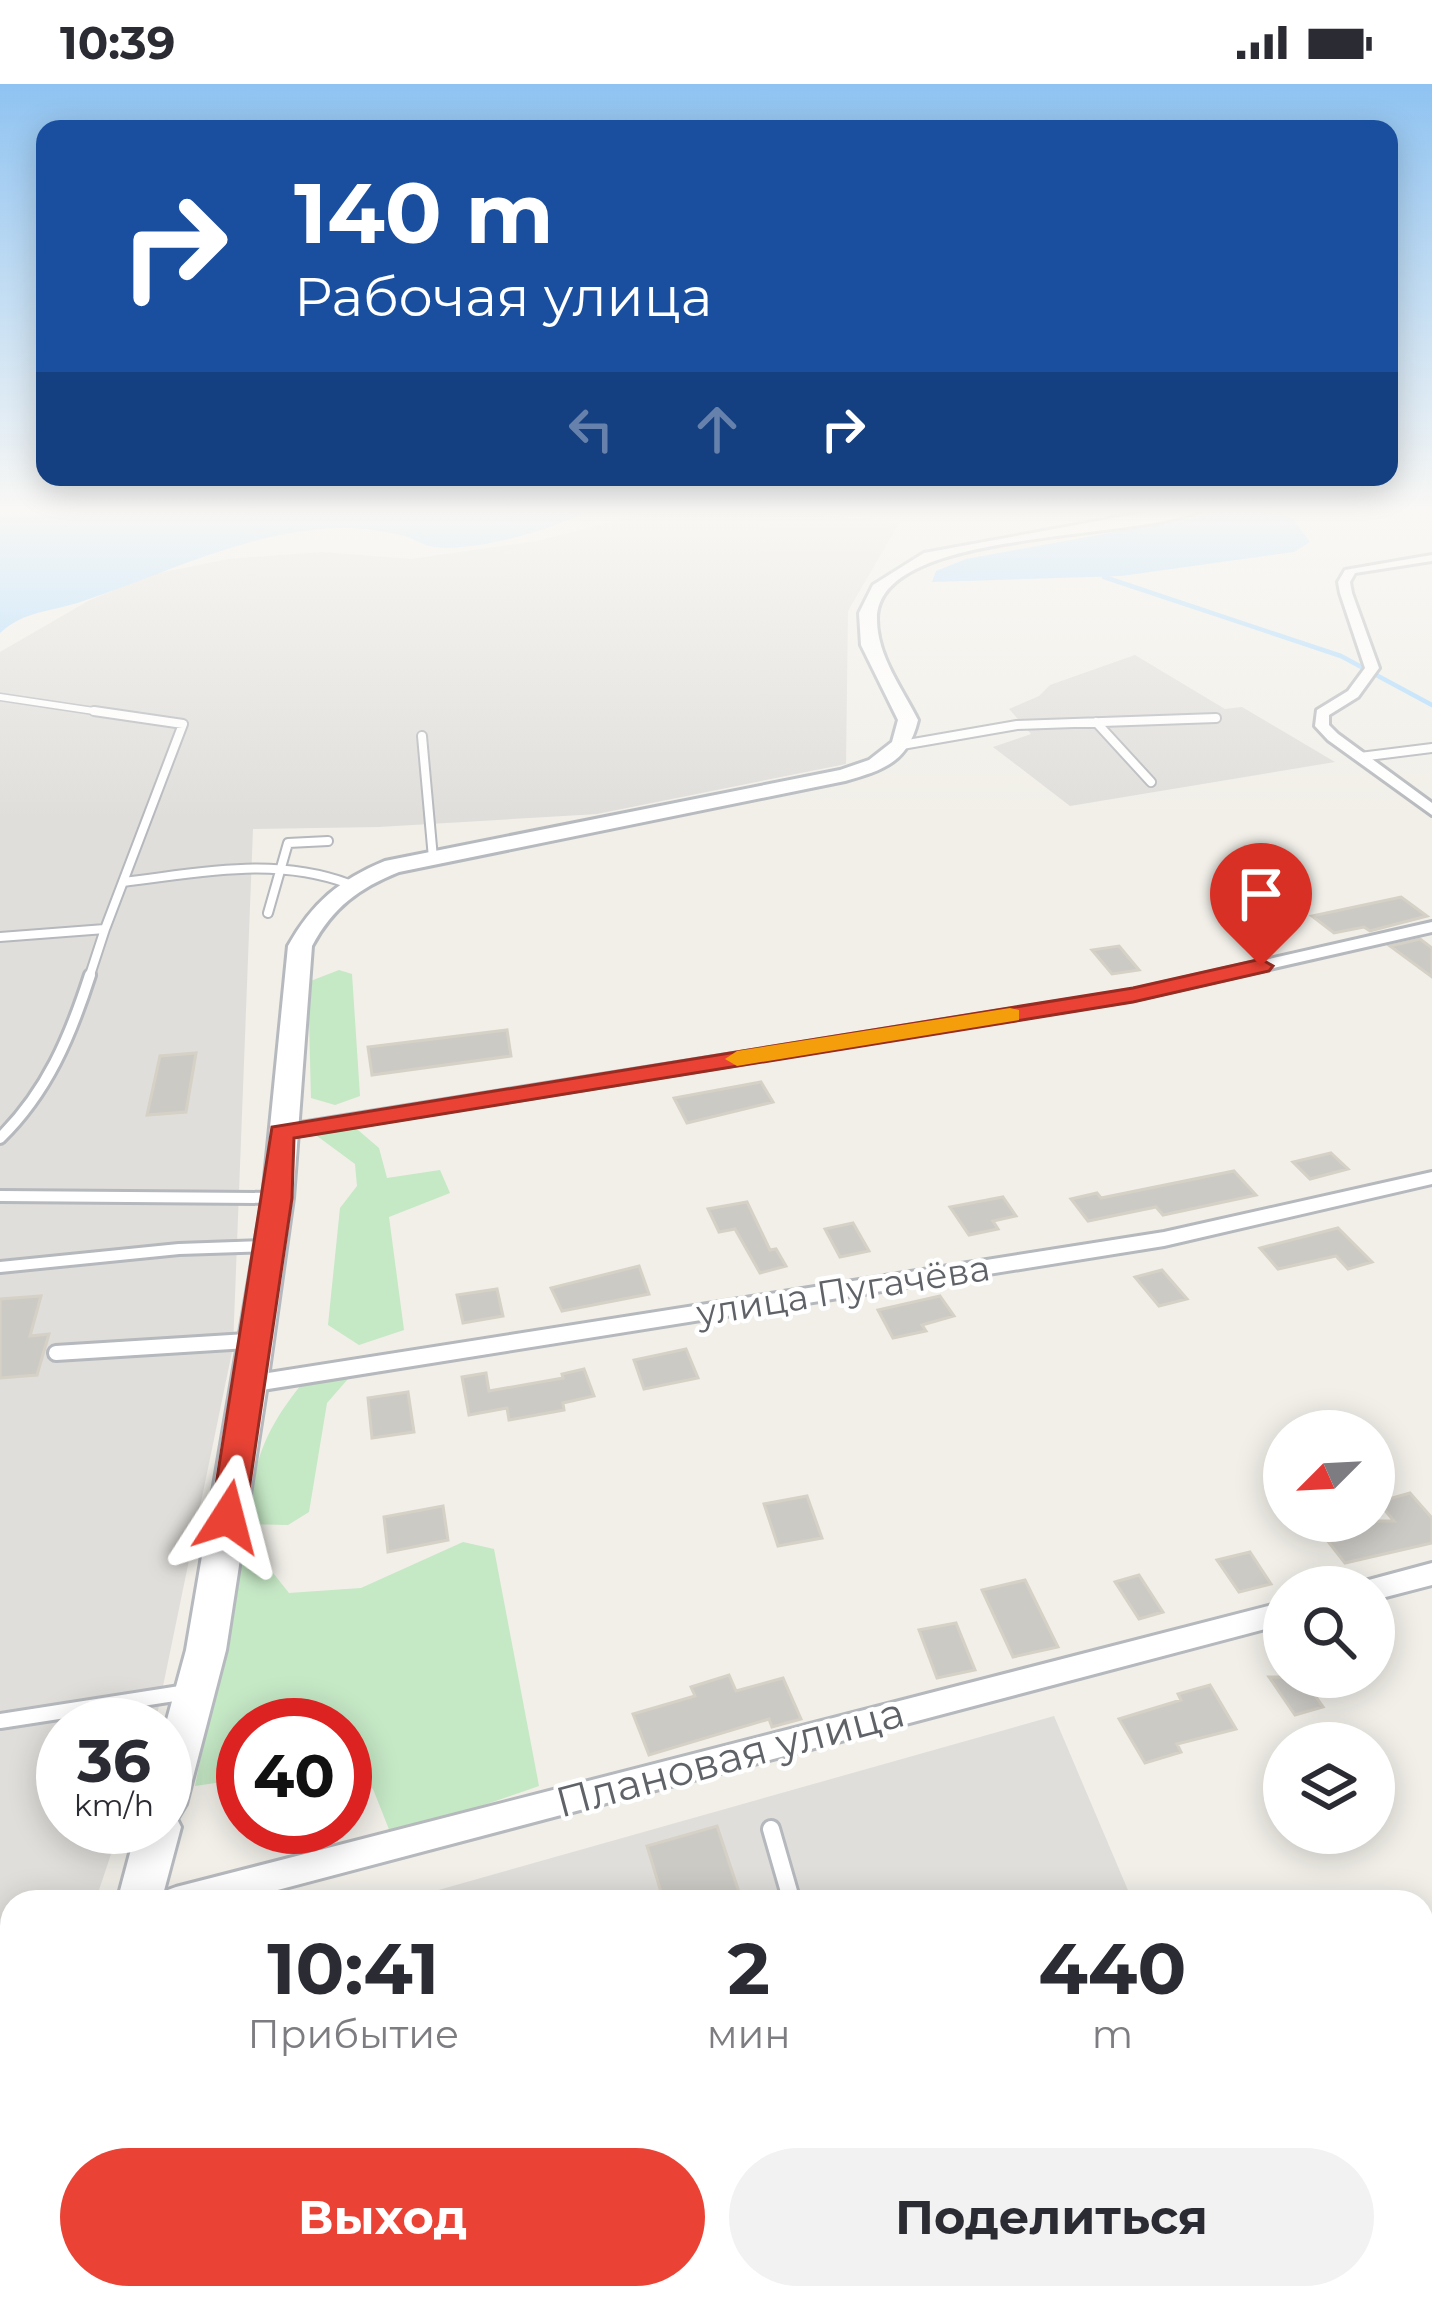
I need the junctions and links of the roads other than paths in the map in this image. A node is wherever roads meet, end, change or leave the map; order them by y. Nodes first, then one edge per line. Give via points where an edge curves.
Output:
1 (869, 611) edge
2 (1353, 611) edge
3 (0, 698) edge
4 (1216, 718) dead end
5 (1096, 722) junction
6 (422, 736) dead end
7 (902, 745) junction
8 (1432, 748) edge
9 (1360, 757) junction
10 (1151, 782) dead end
11 (1432, 810) edge
12 (328, 841) dead end
13 (434, 858) junction
14 (280, 867) junction
15 (123, 882) junction
16 (349, 884) junction
17 (268, 913) dead end
18 (1432, 927) edge
19 (105, 929) junction
20 (0, 937) edge
21 (282, 1132) junction
22 (0, 1138) edge
23 (1432, 1178) edge
24 (0, 1196) edge
25 (278, 1198) junction
26 (270, 1246) junction
27 (0, 1267) edge
28 (257, 1340) junction
29 (56, 1353) dead end
30 (250, 1384) junction
31 (1432, 1574) edge
32 (1395, 1584) edge
33 (1263, 1618) edge
34 (196, 1691) junction
35 (192, 1706) edge
36 (0, 1720) edge
37 (771, 1829) dead end
38 (152, 1854) edge
39 (142, 1890) edge
40 (222, 1890) edge
41 (789, 1890) edge

1 - 7 street via 870,645 908,721
2 - 9 street via 1372,668 1353,694 1322,713 1322,726
3 - 15 lane via 183,724
4 - 5 lane
5 - 7 lane via 1017,725
5 - 10 lane
6 - 13 lane
7 - 13 street via 845,775
8 - 9 lane
9 - 11 street
12 - 14 lane via 288,843
13 - 16 street
14 - 15 lane
14 - 16 lane via 320,870
14 - 17 lane
15 - 19 lane
16 - 21 street via 319,910 300,946
18 - 21 street via 1133,995
19 - 20 lane
19 - 22 lane via 50,1080
21 - 25 street
23 - 30 street, улица Пугачёва via 1164,1239
24 - 25 lane
25 - 26 street
26 - 27 lane
26 - 28 street
28 - 29 lane
28 - 30 street
30 - 34 street
31 - 32 street
33 - 40 street, Плановая улица
34 - 35 street
34 - 36 lane
37 - 41 lane
38 - 39 street

